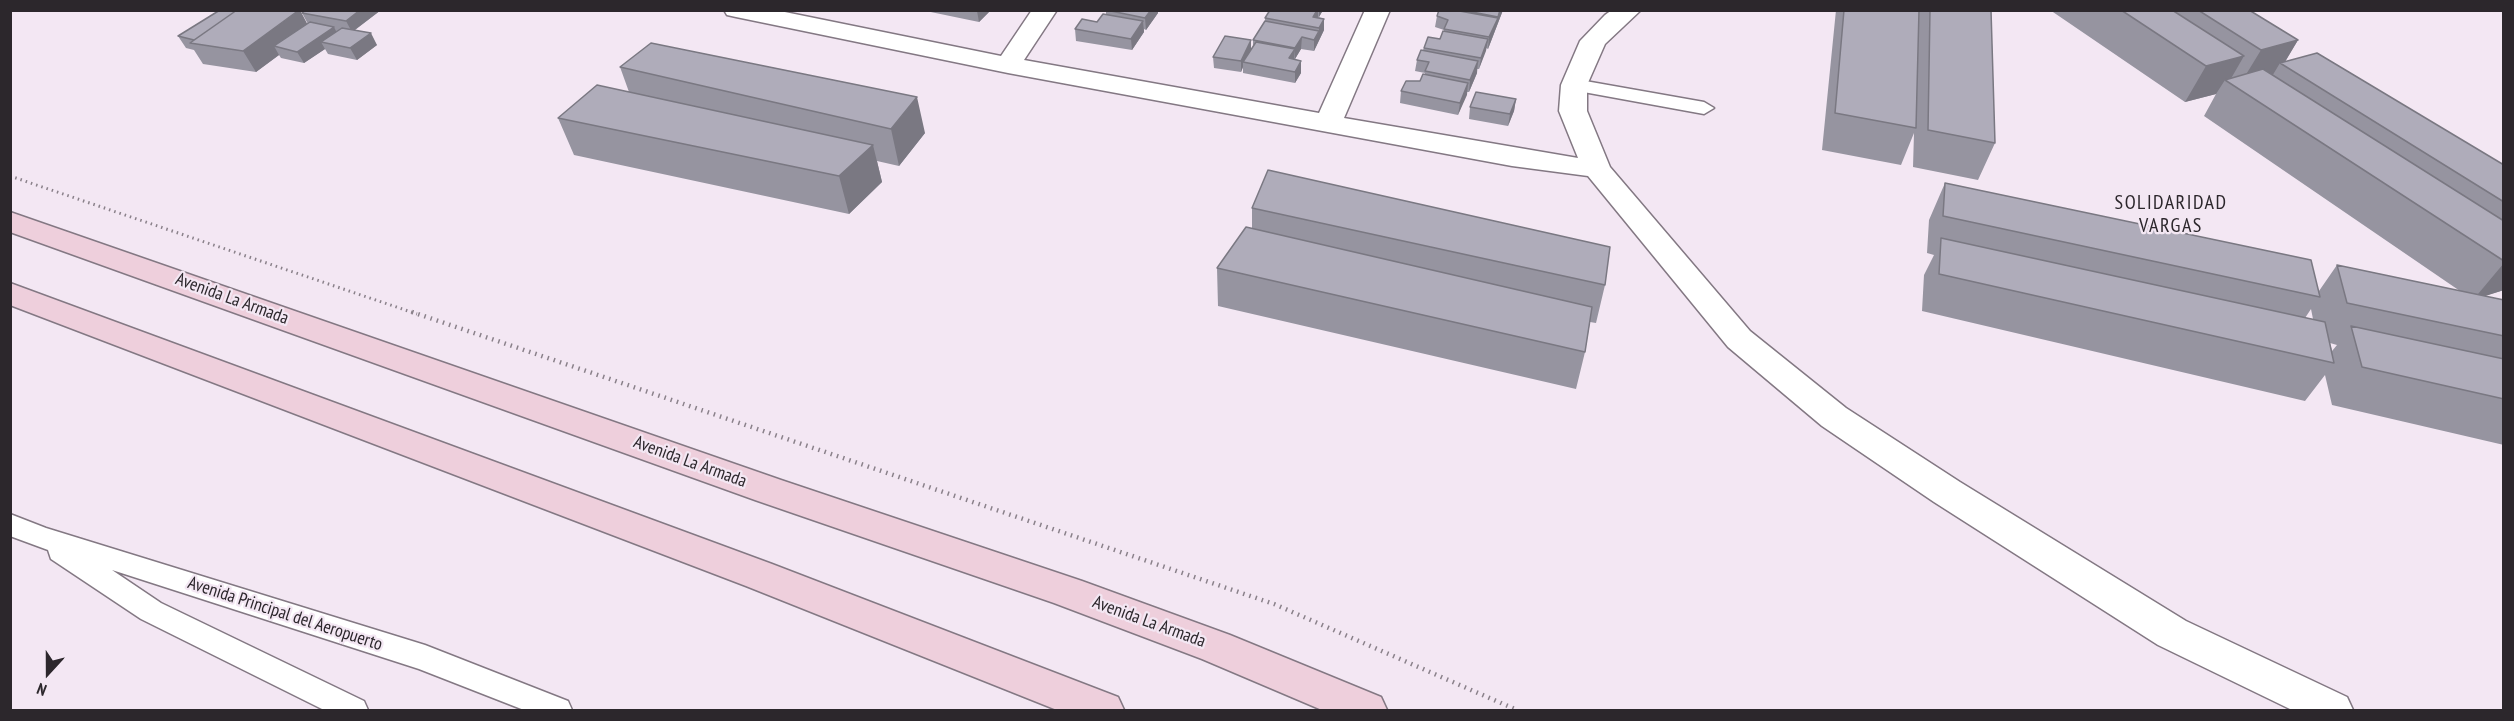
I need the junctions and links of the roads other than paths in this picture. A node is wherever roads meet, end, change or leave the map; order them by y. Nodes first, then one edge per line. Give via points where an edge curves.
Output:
1 (736, 10) edge
2 (1046, 10) edge
3 (1378, 10) edge
4 (1629, 10) edge
5 (1008, 65) junction
6 (1574, 85) junction
7 (1704, 108) dead end
8 (1328, 123) junction
9 (1597, 169) junction
10 (10, 221) edge
11 (10, 294) edge
12 (10, 524) edge
13 (38, 536) junction
14 (353, 711) edge
15 (557, 711) edge
16 (1103, 711) edge
17 (1366, 711) edge
18 (2332, 711) edge

1 - 5 street
2 - 5 street
3 - 8 street
4 - 6 street via 1593,41
5 - 8 street
6 - 7 lane
6 - 9 street via 1573,111
8 - 9 street
9 - 18 street via 1739,339 1834,417 2172,633
10 - 17 main road, Avenida La Armada via 745,482 1068,592 1216,647
11 - 16 main road via 759,575
12 - 13 lane, Avenida Principal del Aeropuerto
13 - 14 lane via 152,611
13 - 15 lane, Avenida Principal del Aeropuerto via 425,658

